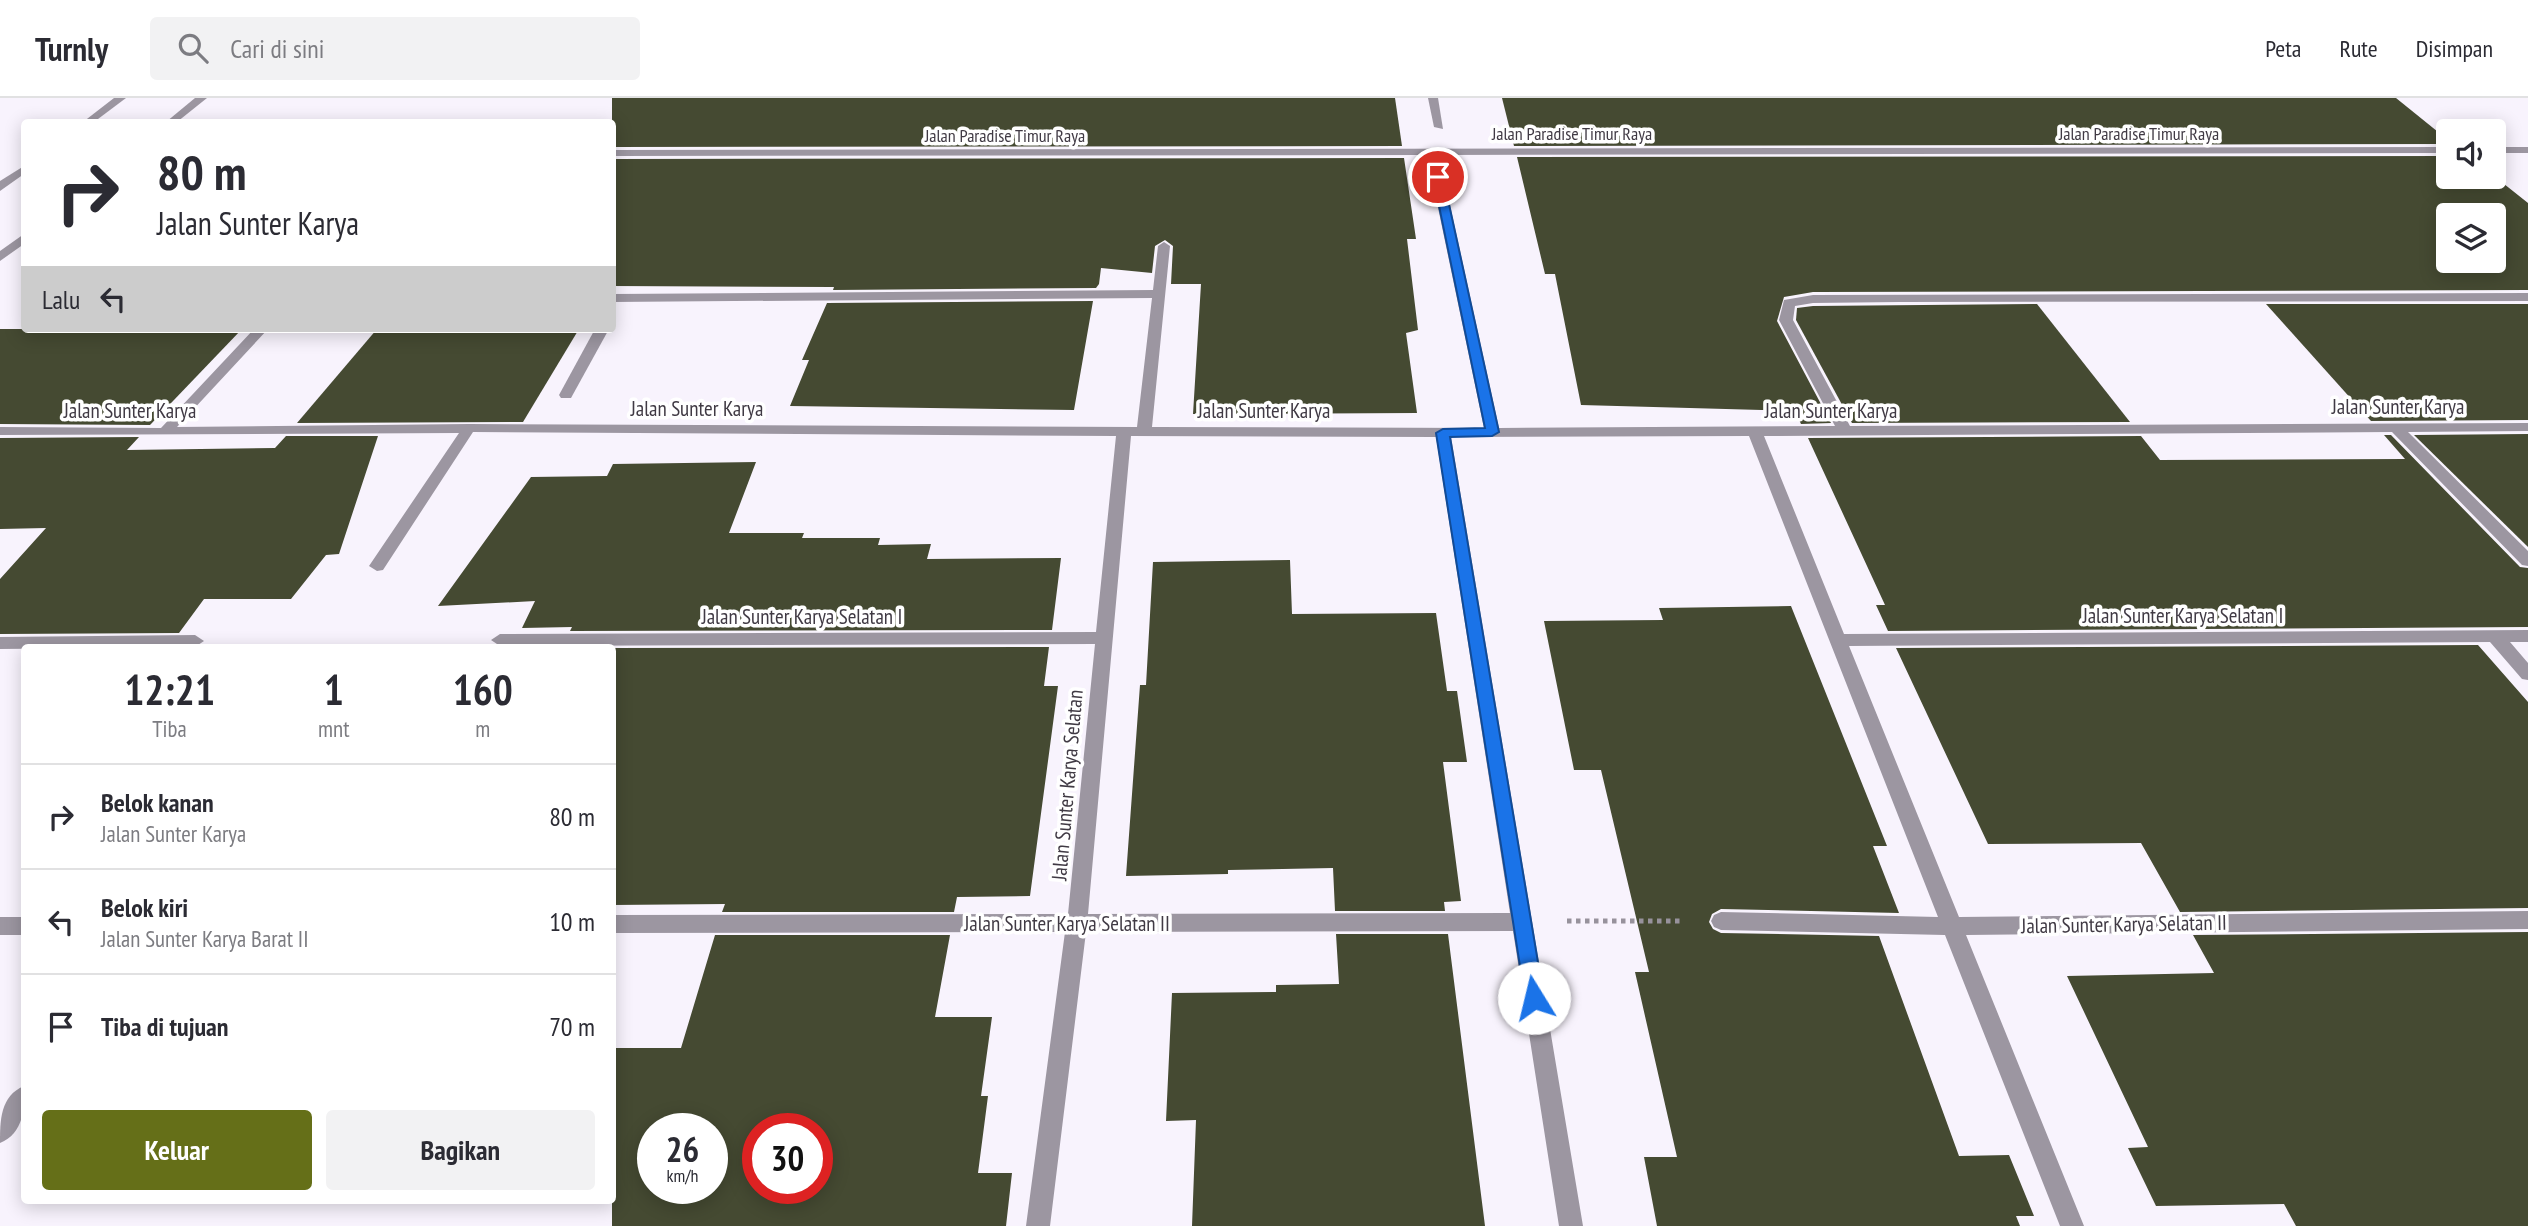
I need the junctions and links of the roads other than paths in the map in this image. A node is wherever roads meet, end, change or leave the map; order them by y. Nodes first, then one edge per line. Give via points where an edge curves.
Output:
1 (121, 98) edge
2 (202, 98) edge
3 (1433, 98) edge
4 (92, 119) edge
5 (175, 119) edge
6 (1439, 127) dead end
7 (2436, 150) edge
8 (2506, 150) edge
9 (2528, 150) edge
10 (1432, 151) junction
11 (616, 153) edge
12 (21, 171) edge
13 (0, 187) edge
14 (21, 240) edge
15 (1164, 246) dead end
16 (0, 257) edge
17 (1157, 294) junction
18 (2528, 297) edge
19 (616, 298) edge
20 (257, 333) edge
21 (600, 333) edge
22 (566, 395) dead end
23 (2395, 427) junction
24 (2528, 427) edge
25 (469, 428) junction
26 (1134, 430) junction
27 (0, 431) edge
28 (1845, 431) junction
29 (165, 432) junction
30 (1492, 432) junction
31 (1755, 432) junction
32 (1443, 433) junction
33 (2528, 561) edge
34 (377, 566) dead end
35 (2494, 636) junction
36 (2528, 636) edge
37 (1103, 638) junction
38 (500, 640) dead end
39 (1839, 640) junction
40 (195, 641) dead end
41 (0, 643) edge
42 (2528, 674) edge
43 (2528, 920) edge
44 (1721, 921) road end
45 (1522, 922) junction
46 (1077, 923) junction
47 (616, 924) edge
48 (0, 926) edge
49 (21, 926) edge
50 (1953, 926) junction
51 (21, 1101) edge
52 (0, 1132) edge
53 (1038, 1226) edge
54 (1571, 1226) edge
55 (2072, 1226) edge

1 - 4 street
2 - 5 street
3 - 6 street
7 - 10 street, Jalan Paradise Timur Raya
8 - 9 street
10 - 11 street, Jalan Paradise Timur Raya
10 - 30 street
12 - 13 street
14 - 16 street
15 - 17 street, Jalan Sunter Karya Selatan
17 - 19 street
17 - 26 street, Jalan Sunter Karya Selatan
18 - 28 street via 1913,298 1789,303 1786,320
20 - 29 street
21 - 22 street
23 - 24 street, Jalan Sunter Karya
23 - 28 street, Jalan Sunter Karya
23 - 33 street
25 - 26 street, Jalan Sunter Karya
25 - 29 street, Jalan Sunter Karya
25 - 34 street
26 - 32 street, Jalan Sunter Karya
26 - 37 street, Jalan Sunter Karya Selatan
27 - 29 street, Jalan Sunter Karya
28 - 31 street, Jalan Sunter Karya
30 - 31 street, Jalan Sunter Karya
30 - 32 street, Jalan Sunter Karya
31 - 39 street
32 - 45 street
35 - 36 street, Jalan Sunter Karya Selatan I
35 - 39 street, Jalan Sunter Karya Selatan I
35 - 42 street
37 - 38 street, Jalan Sunter Karya Selatan I
37 - 46 street, Jalan Sunter Karya Selatan
39 - 50 street
40 - 41 street
43 - 50 street, Jalan Sunter Karya Selatan II
44 - 50 street, Jalan Sunter Karya Selatan II
45 - 46 street, Jalan Sunter Karya Selatan II
45 - 54 street
46 - 47 street, Jalan Sunter Karya Selatan II
46 - 53 street, Jalan Sunter Karya Selatan
48 - 49 street
50 - 55 street
51 - 52 street

